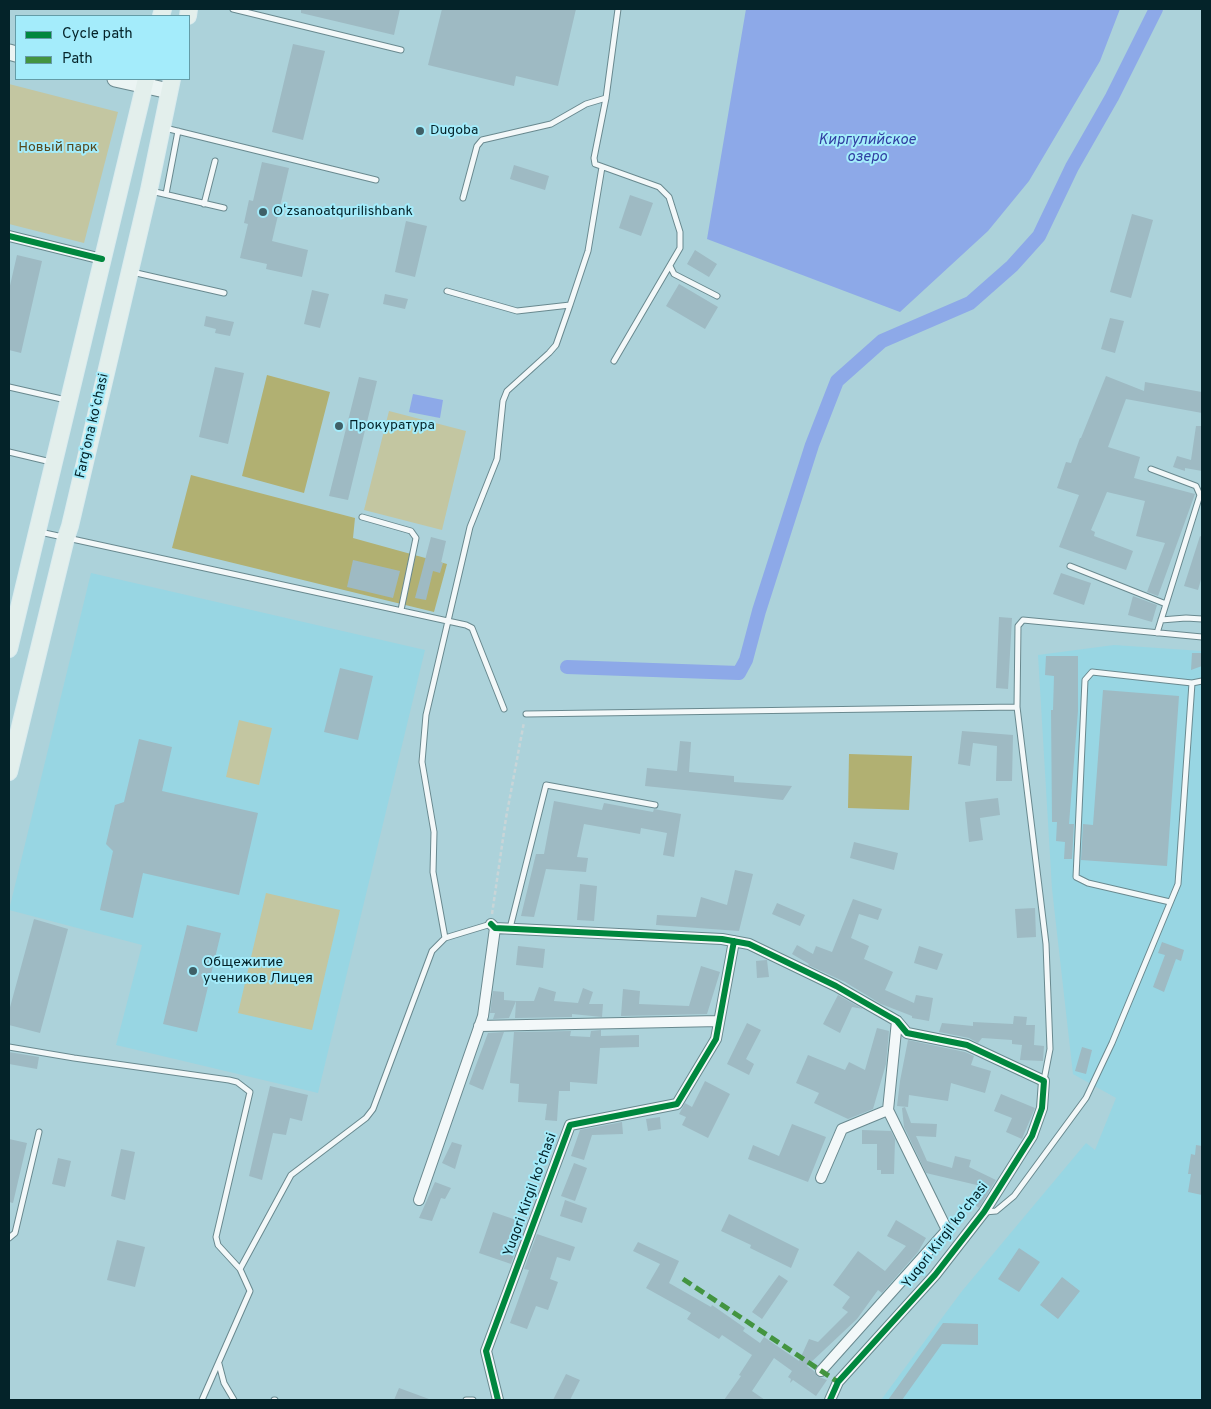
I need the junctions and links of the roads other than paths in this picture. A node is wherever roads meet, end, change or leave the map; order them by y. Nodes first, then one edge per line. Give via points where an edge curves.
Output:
1 (233, 9) edge
2 (618, 9) edge
3 (401, 50) dead end
4 (125, 80) edge
5 (145, 82) edge
6 (171, 85) edge
7 (606, 98) junction
8 (162, 127) junction
9 (178, 131) junction
10 (215, 161) dead end
11 (602, 167) junction
12 (376, 180) dead end
13 (149, 190) junction
14 (166, 194) junction
15 (463, 198) dead end
16 (204, 204) junction
17 (224, 208) dead end
18 (9, 236) edge
19 (102, 259) junction
20 (670, 266) junction
21 (129, 272) junction
22 (447, 292) dead end
23 (224, 293) dead end
24 (716, 296) dead end
25 (570, 305) junction
26 (614, 361) dead end
27 (9, 387) edge
28 (69, 401) junction
29 (9, 452) edge
30 (54, 463) junction
31 (1151, 469) dead end
32 (362, 517) dead end
33 (37, 531) junction
34 (66, 538) junction
35 (1070, 566) dead end
36 (1166, 604) junction
37 (401, 610) junction
38 (1202, 619) edge
39 (1161, 620) junction
40 (447, 621) junction
41 (1157, 633) junction
42 (1202, 637) edge
43 (9, 644) edge
44 (1202, 681) edge
45 (1192, 683) junction
46 (1017, 707) junction
47 (504, 709) dead end
48 (526, 714) road end
49 (9, 772) edge
50 (655, 805) dead end
51 (1170, 902) junction
52 (493, 926) junction
53 (510, 928) junction
54 (445, 938) junction
55 (734, 941) junction
56 (719, 1020) junction
57 (897, 1021) junction
58 (479, 1026) junction
59 (9, 1047) edge
60 (1044, 1081) junction
61 (888, 1110) junction
62 (39, 1132) dead end
63 (821, 1178) dead end
64 (419, 1200) dead end
65 (984, 1212) junction
66 (9, 1238) edge
67 (240, 1269) junction
68 (218, 1364) junction
69 (821, 1371) dead end
70 (202, 1400) edge
71 (234, 1400) edge
72 (466, 1400) edge
73 (473, 1400) edge
74 (498, 1400) edge
75 (830, 1400) edge

1 - 3 lane
2 - 7 lane
4 - 5 street
5 - 6 street
5 - 19 main road, Fargʻona koʻchasi
6 - 8 main road, Fargʻona koʻchasi
7 - 11 lane via 594,158 595,164
7 - 15 lane via 586,104 551,124 482,140 477,146
8 - 9 lane
8 - 13 main road, Fargʻona koʻchasi
9 - 12 lane
9 - 14 lane
10 - 16 lane
11 - 20 lane via 659,187 669,197 680,232 680,248
11 - 25 lane via 588,252
13 - 14 lane
13 - 21 main road, Fargʻona koʻchasi
14 - 16 lane
16 - 17 lane
18 - 19 street
19 - 28 main road, Fargʻona koʻchasi
20 - 24 lane via 674,274
20 - 26 lane
21 - 23 lane
21 - 34 main road, Fargʻona koʻchasi
22 - 25 lane via 517,311
25 - 40 lane via 556,345 507,391 497,459 470,527
27 - 28 lane
28 - 30 main road, Fargʻona koʻchasi
29 - 30 lane
30 - 33 main road, Fargʻona koʻchasi
31 - 36 lane via 1196,486 1200,495
32 - 37 lane via 411,531 416,538
33 - 34 lane
33 - 43 main road, Fargʻona koʻchasi
34 - 37 lane
34 - 49 main road, Fargʻona koʻchasi
35 - 36 lane
36 - 39 lane
37 - 40 lane
38 - 39 lane
39 - 41 lane
40 - 47 lane via 472,628
40 - 54 lane via 426,715 422,762 434,832 434,872
41 - 42 lane
41 - 46 lane via 1023,620 1018,626
44 - 45 lane
45 - 51 lane via 1178,884
45 - 51 lane via 1092,672 1085,680 1076,876 1088,883
46 - 48 lane
46 - 60 lane via 1046,944 1050,1049
50 - 53 lane via 546,785
51 - 65 lane via 1086,1098 1014,1196 996,1211
52 - 53 street
52 - 54 lane
52 - 58 street
53 - 55 street
54 - 67 lane via 432,951 373,1109 366,1118 291,1175
55 - 56 street, Yuqori Kirgil koʻchasi
55 - 57 street via 749,944 836,986
56 - 58 street
56 - 74 street, Yuqori Kirgil koʻchasi via 716,1039 677,1104 570,1125 486,1351
57 - 60 street via 907,1033 967,1045
57 - 61 street
58 - 64 street
59 - 67 lane via 229,1080 250,1092 216,1237 218,1245
60 - 65 street, Yuqori Kirgil koʻchasi via 1042,1108 1032,1136
61 - 63 street via 842,1130
61 - 69 street via 947,1230
62 - 66 lane via 15,1233
65 - 75 street, Yuqori Kirgil koʻchasi via 935,1275 838,1382
67 - 68 lane via 250,1291
68 - 70 lane
68 - 71 lane
72 - 73 lane

